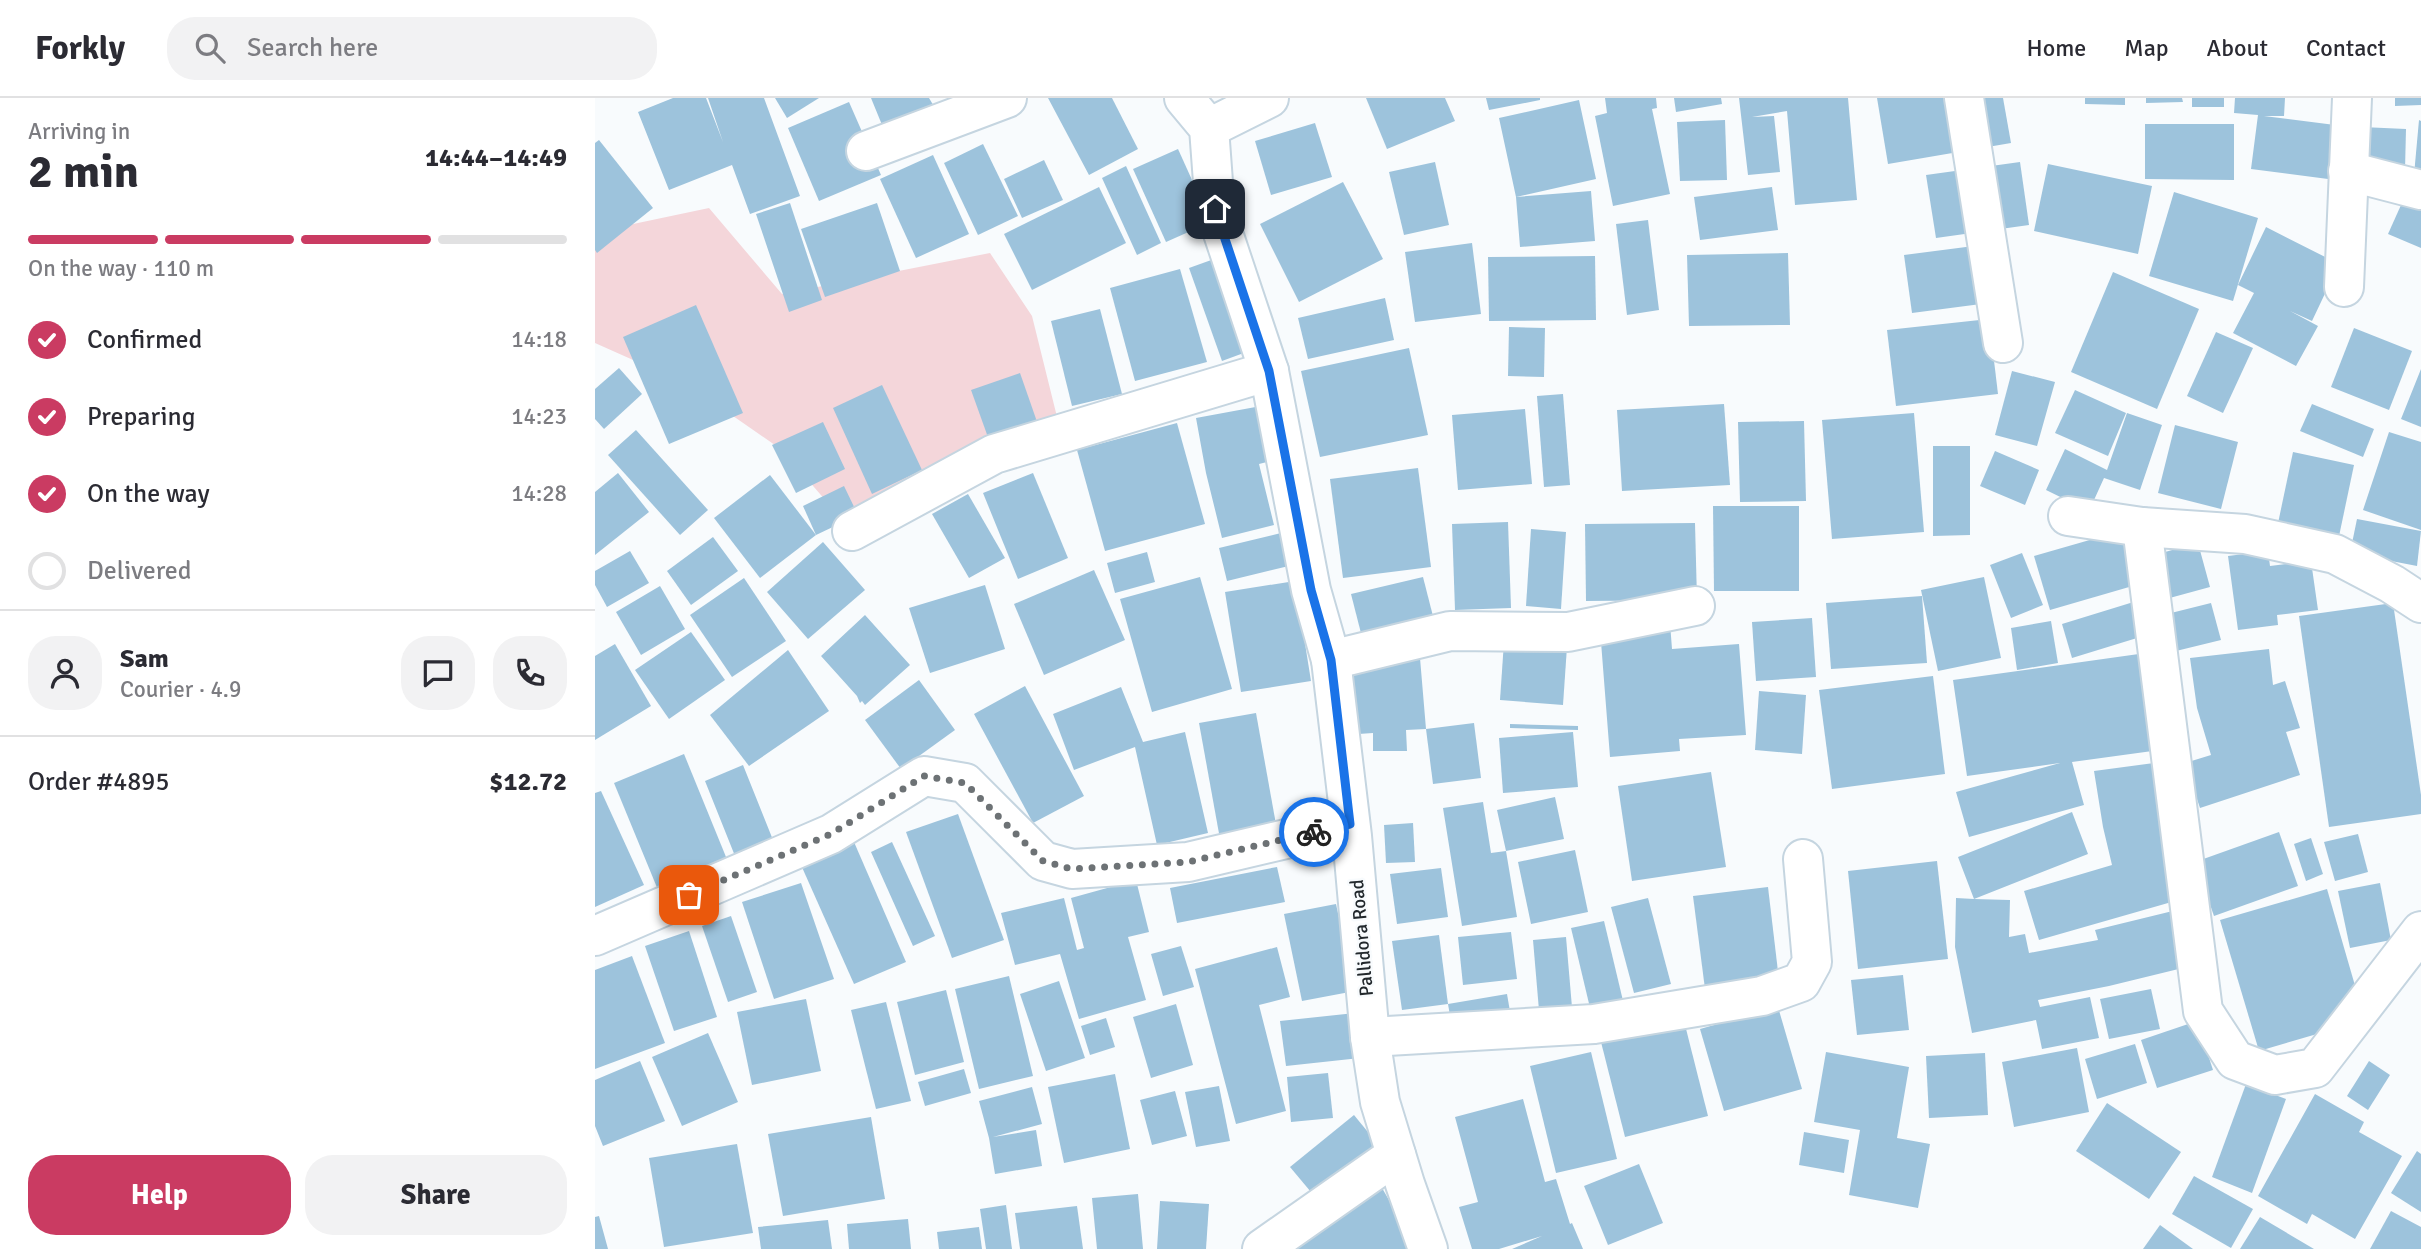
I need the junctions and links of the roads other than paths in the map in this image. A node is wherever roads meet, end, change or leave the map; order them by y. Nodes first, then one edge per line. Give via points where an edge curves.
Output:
1 (1007, 98) edge
2 (1184, 98) edge
3 (1269, 98) edge
4 (1965, 98) edge
5 (2352, 98) edge
6 (1209, 128) junction
7 (866, 151) dead end
8 (2348, 171) junction
9 (2421, 190) edge
10 (2344, 287) dead end
11 (2003, 343) dead end
12 (1269, 371) junction
13 (2068, 516) dead end
14 (2142, 527) junction
15 (852, 531) dead end
16 (2421, 603) edge
17 (1695, 606) dead end
18 (1331, 660) junction
19 (1350, 824) junction
20 (1803, 859) dead end
21 (2421, 932) edge
22 (595, 936) edge
23 (1370, 1037) junction
24 (1397, 1155) junction
25 (1262, 1249) edge
26 (1428, 1249) edge

1 - 7 street
2 - 6 street
3 - 6 street
4 - 11 street
5 - 8 street
6 - 12 street, Pallidora Road via 1215,209
8 - 9 street
8 - 10 street
12 - 15 street via 993,454
12 - 18 street, Pallidora Road via 1311,590
13 - 14 street
14 - 16 street via 2245,534 2335,555
14 - 21 street via 2203,1011 2235,1060 2275,1075 2315,1068
17 - 18 street via 1569,632 1450,631
18 - 19 street, Pallidora Road
19 - 22 street via 1188,862 1072,869 1043,861 965,783 924,776 831,834
19 - 23 street, Pallidora Road
20 - 23 street via 1812,962 1801,982 1762,996 1594,1024
23 - 24 street, Pallidora Road via 1380,1102
24 - 25 street
24 - 26 street, Pallidora Road

